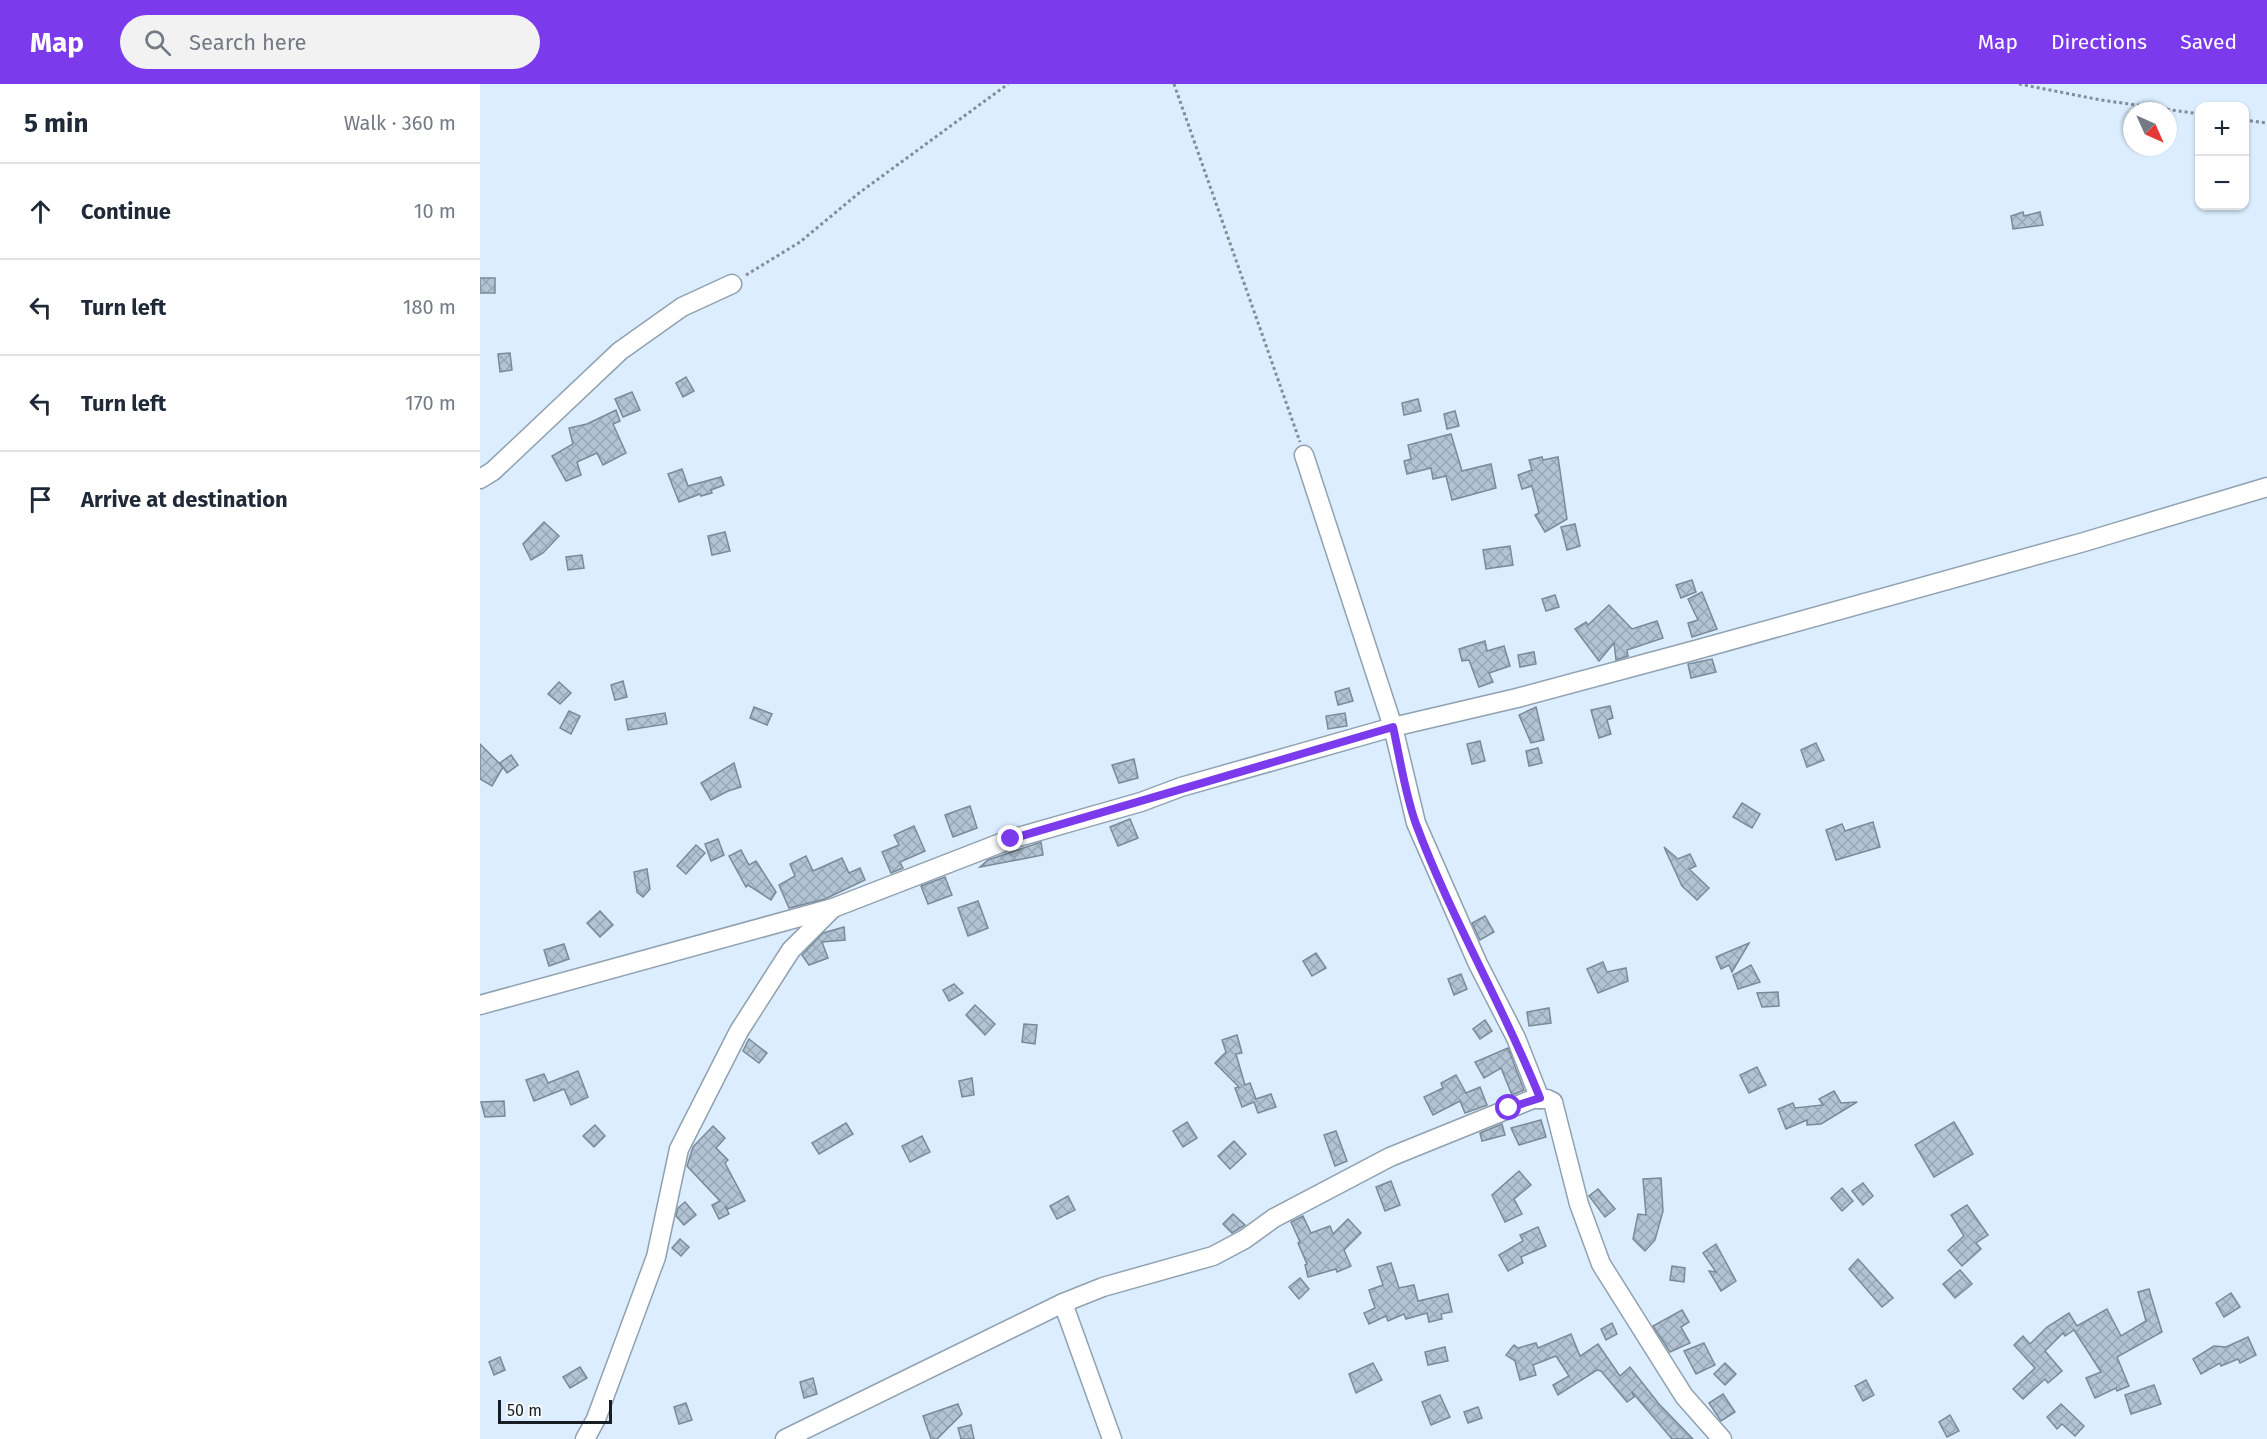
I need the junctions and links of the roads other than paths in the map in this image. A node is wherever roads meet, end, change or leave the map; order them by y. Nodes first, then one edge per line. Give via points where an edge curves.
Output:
1 (732, 284) road end
2 (1304, 455) road end
3 (480, 479) edge
4 (2267, 487) edge
5 (1393, 727) junction
6 (833, 908) junction
7 (480, 1005) edge
8 (1540, 1098) junction
9 (1063, 1303) junction
10 (585, 1439) edge
11 (785, 1439) edge
12 (1112, 1439) edge
13 (1722, 1439) edge

1 - 3 street via 682,307 620,351
2 - 5 street
4 - 5 street via 1692,651
5 - 6 street via 1011,839
5 - 8 street via 1416,823
6 - 7 street
6 - 10 street via 791,950 739,1031 679,1149 656,1257
8 - 9 street via 1390,1156 1274,1218 1213,1256 1102,1287
8 - 13 street via 1552,1102 1579,1204 1602,1264 1684,1396
9 - 11 street
9 - 12 street

